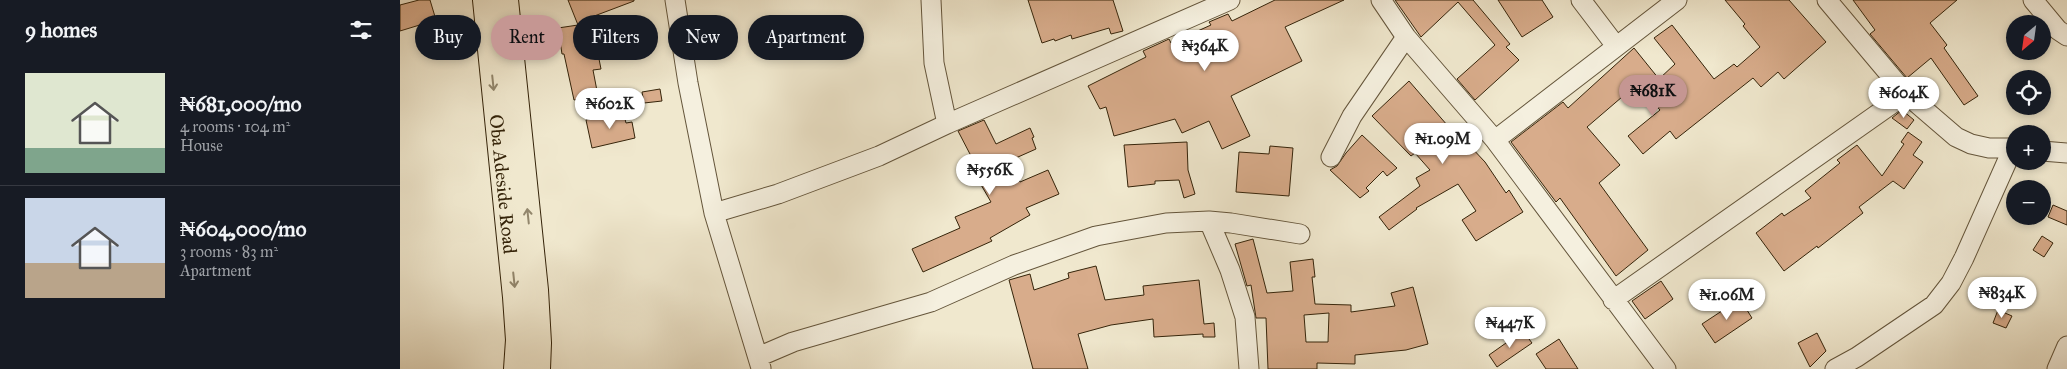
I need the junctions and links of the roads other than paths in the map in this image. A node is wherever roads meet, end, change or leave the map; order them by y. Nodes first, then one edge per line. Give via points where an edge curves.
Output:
1 (485, 0) edge
2 (506, 0) edge
3 (675, 0) edge
4 (931, 0) edge
5 (1230, 0) edge
6 (1381, 0) edge
7 (1582, 0) edge
8 (1677, 0) edge
9 (1827, 0) edge
10 (2033, 0) edge
11 (2067, 36) edge
12 (1406, 37) junction
13 (1616, 46) junction
14 (1906, 94) junction
15 (947, 124) junction
16 (1494, 140) junction
17 (2006, 148) edge
18 (2051, 152) edge
19 (2067, 153) edge
20 (1331, 158) dead end
21 (2006, 166) edge
22 (714, 213) junction
23 (1209, 222) junction
24 (1300, 234) dead end
25 (1613, 300) junction
26 (2067, 346) edge
27 (760, 363) edge
28 (516, 369) edge
29 (538, 369) edge
30 (1249, 369) edge
31 (1666, 369) edge
32 (1835, 369) edge
33 (2057, 369) edge

1 -> 28 main road, Oba Adeside Road via 515,297
29 -> 2 main road via 536,290
3 - 22 street
4 - 15 street via 934,63
5 - 15 street
6 - 12 street
7 - 13 street
8 - 13 street
9 - 14 street
10 - 11 street
12 - 16 street
12 - 20 street via 1352,116
13 - 16 street
14 - 17 street via 1956,137 1989,148
14 - 25 street
15 - 22 street via 822,179
16 - 25 street
18 - 19 street
21 - 32 street via 1964,258 1934,305
22 - 27 street
23 - 24 street
23 - 27 street via 1166,222 1096,236 1014,265 931,302 793,342
23 - 30 street via 1230,270 1245,317
25 - 31 street
26 - 33 street

